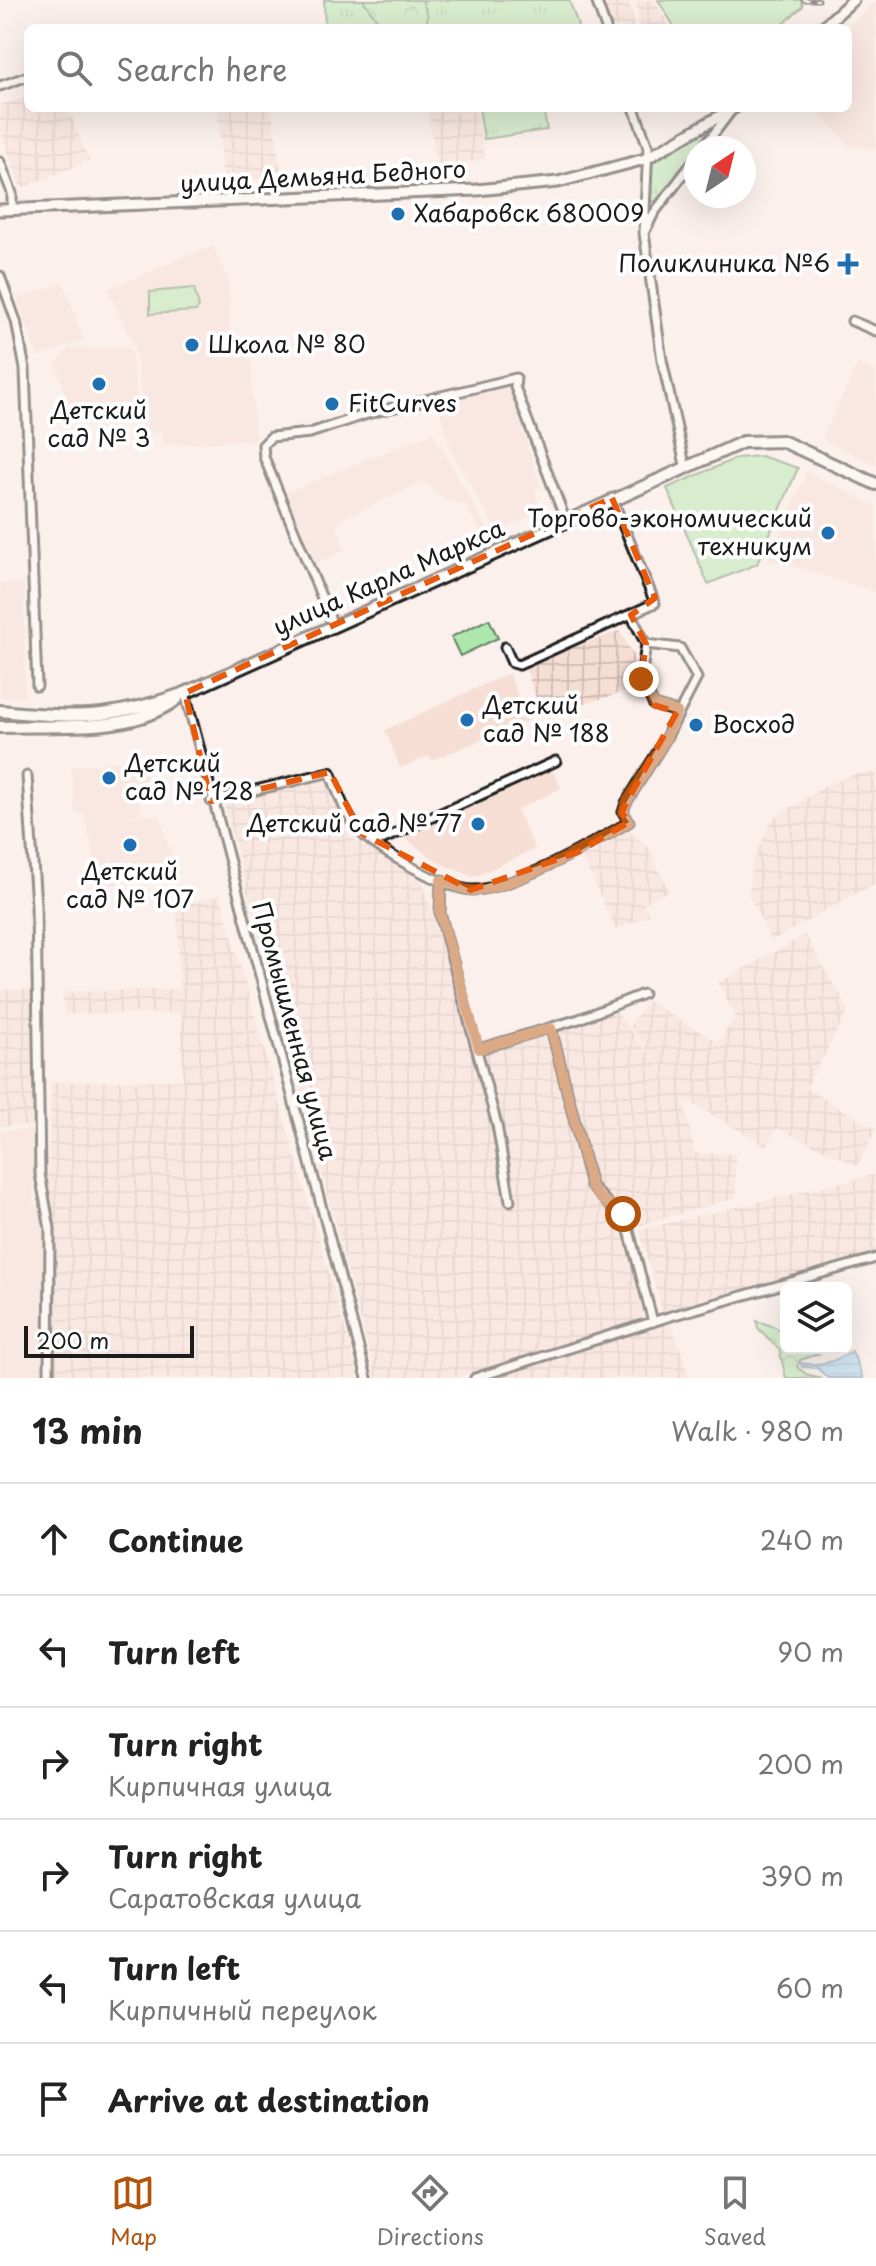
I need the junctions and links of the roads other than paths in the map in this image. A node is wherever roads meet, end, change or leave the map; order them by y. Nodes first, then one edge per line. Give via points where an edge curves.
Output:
1 (596, 0) edge
2 (853, 0) edge
3 (605, 24) edge
4 (826, 24) edge
5 (24, 77) edge
6 (0, 86) edge
7 (635, 112) edge
8 (728, 112) edge
9 (731, 112) edge
10 (712, 136) edge
11 (645, 159) junction
12 (0, 162) edge
13 (684, 174) edge
14 (0, 210) edge
15 (12, 210) junction
16 (644, 233) junction
17 (0, 276) edge
18 (852, 321) dead end
19 (876, 331) edge
20 (685, 465) junction
21 (876, 484) edge
22 (612, 498) junction
23 (565, 519) junction
24 (631, 615) junction
25 (333, 625) junction
26 (646, 644) junction
27 (505, 647) dead end
28 (37, 686) dead end
29 (185, 693) junction
30 (0, 711) edge
31 (677, 712) junction
32 (0, 720) edge
33 (47, 724) junction
34 (0, 727) edge
35 (556, 761) dead end
36 (27, 776) dead end
37 (211, 801) junction
38 (375, 843) junction
39 (441, 880) junction
40 (643, 994) dead end
41 (551, 1028) junction
42 (479, 1049) junction
43 (510, 1201) dead end
44 (876, 1258) edge
45 (653, 1322) junction
46 (49, 1378) edge
47 (367, 1378) edge
48 (475, 1378) edge

1 - 3 street
2 - 4 main road
5 - 6 street
7 - 11 street via 648,147
8 - 11 main road, улица Демьяна Бедного
9 - 10 street
11 - 15 main road, улица Демьяна Бедного via 558,182 477,190
11 - 16 street
12 - 15 street via 12,193
13 - 16 street
14 - 15 main road, улица Демьяна Бедного
16 - 20 street via 662,360
17 - 28 street via 25,369
18 - 19 street
20 - 21 highway, улица Карла Маркса via 743,442 782,441
20 - 22 highway, улица Карла Маркса
22 - 23 highway, улица Карла Маркса
22 - 24 street via 655,603
23 - 25 highway, улица Карла Маркса
23 - 25 street via 516,378 310,433 271,437 263,445 264,457
24 - 26 street
24 - 27 street via 519,665 512,663
25 - 29 highway, улица Карла Маркса
26 - 31 street via 641,679 654,705
26 - 31 street via 680,648 697,678
29 - 30 highway, улица Карла Маркса via 100,716
29 - 33 highway, улица Карла Маркса via 166,708 125,721
29 - 37 street, Промышленная улица
31 - 39 street via 626,803 623,812 629,822 578,852 491,888 471,890
32 - 33 highway
33 - 34 highway
35 - 38 street
36 - 46 street via 37,935 40,1174 50,1229
37 - 38 street via 330,772 352,821
37 - 47 street, Промышленная улица
38 - 39 street
39 - 42 street via 440,913
40 - 41 street
41 - 42 street
41 - 45 street via 591,1186 623,1214
42 - 43 street
44 - 45 street
45 - 48 street

